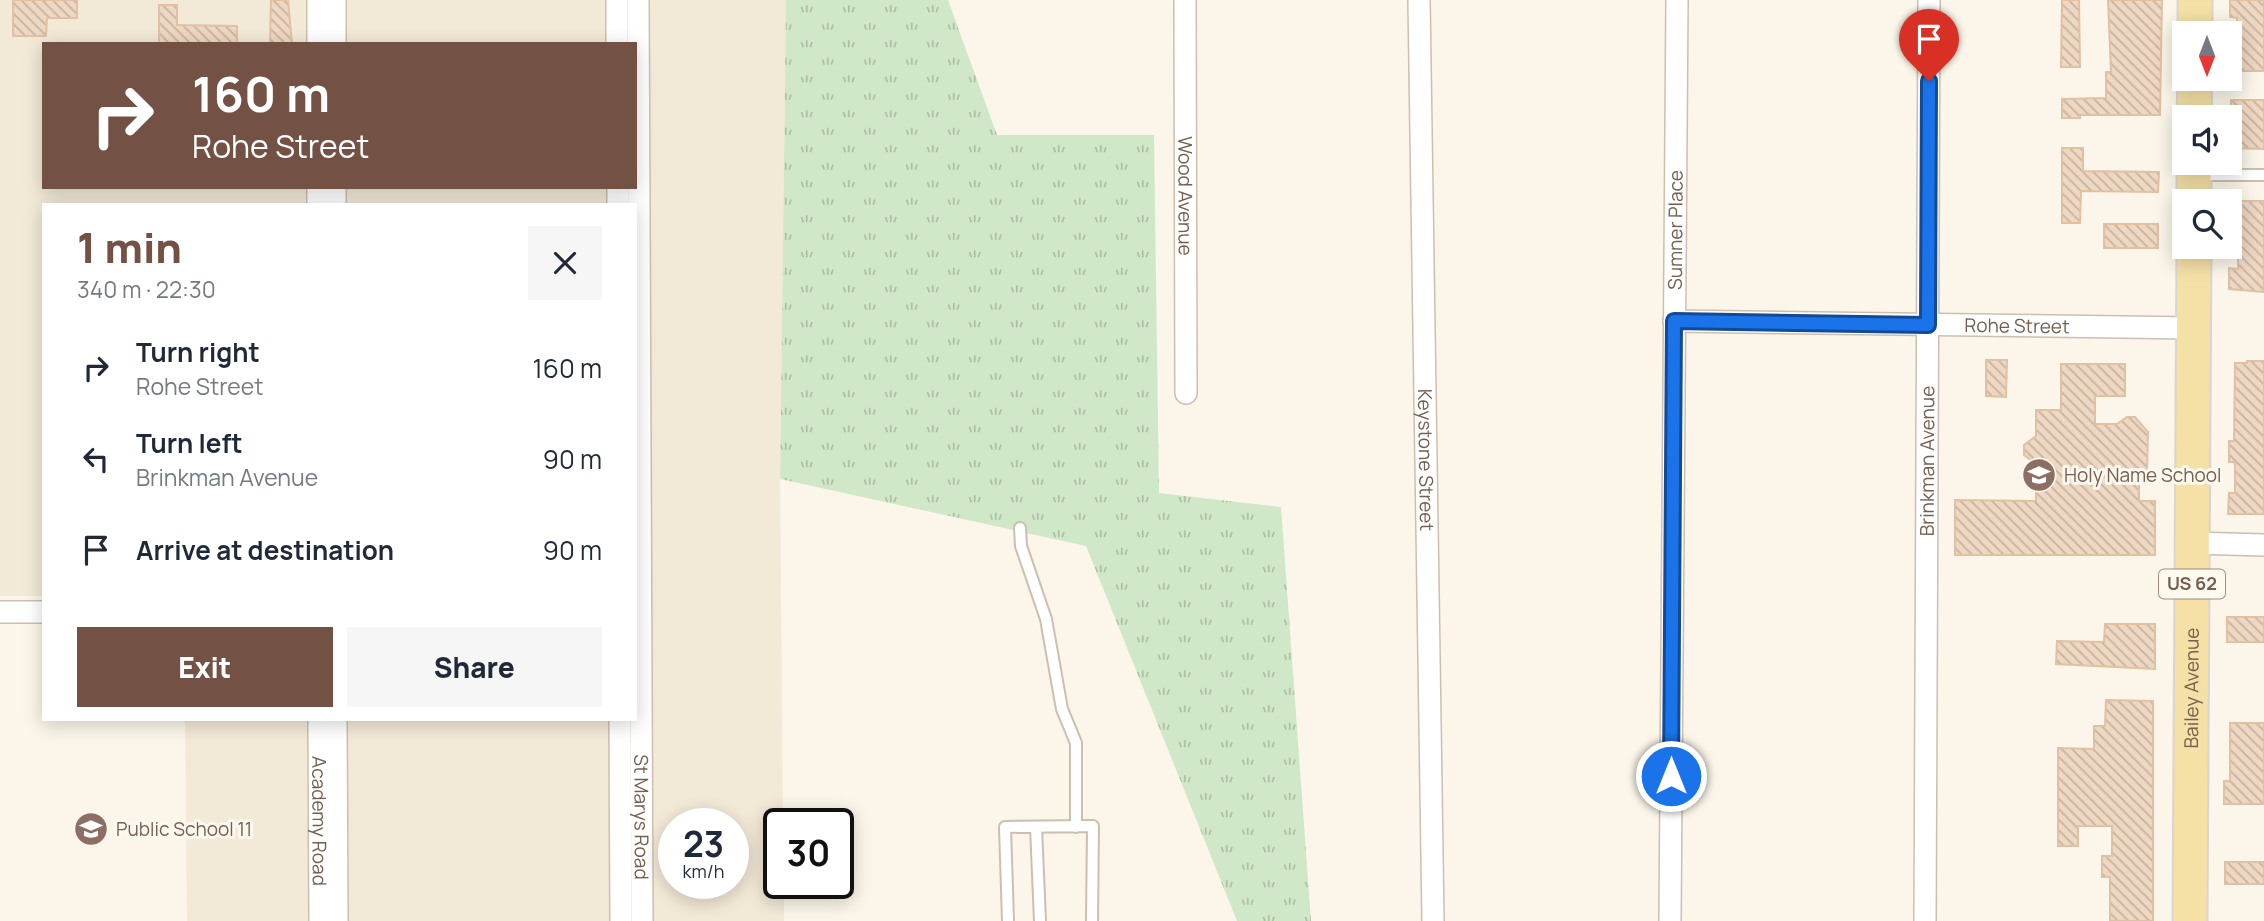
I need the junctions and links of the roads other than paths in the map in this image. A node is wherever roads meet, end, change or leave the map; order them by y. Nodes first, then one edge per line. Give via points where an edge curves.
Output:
1 (318, 0) edge
2 (335, 0) edge
3 (617, 0) edge
4 (638, 0) edge
5 (1185, 0) edge
6 (1419, 0) edge
7 (1677, 0) edge
8 (1930, 0) edge
9 (2195, 0) edge
10 (2195, 21) edge
11 (318, 42) edge
12 (335, 42) edge
13 (617, 42) edge
14 (637, 97) edge
15 (2264, 175) edge
16 (2194, 180) edge
17 (2194, 259) edge
18 (1674, 321) junction
19 (1928, 325) junction
20 (2193, 328) junction
21 (638, 388) edge
22 (1186, 393) dead end
23 (1020, 528) dead end
24 (2192, 543) junction
25 (2264, 545) edge
26 (638, 610) edge
27 (0, 612) edge
28 (42, 612) edge
29 (637, 638) edge
30 (319, 721) edge
31 (336, 721) edge
32 (620, 721) edge
33 (634, 721) edge
34 (631, 809) junction
35 (328, 812) junction
36 (1036, 827) junction
37 (1076, 827) junction
38 (320, 921) edge
39 (337, 921) edge
40 (621, 921) edge
41 (642, 921) edge
42 (1008, 921) edge
43 (1040, 921) edge
44 (1092, 921) edge
45 (1433, 921) edge
46 (1670, 921) edge
47 (1925, 921) edge
48 (2190, 921) edge

1 - 11 street
2 - 12 street
3 - 13 street
4 - 14 street, St Marys Road
5 - 22 street, Wood Avenue
6 - 45 street, Keystone Street
7 - 18 street, Sumner Place
8 - 19 street, Brinkman Avenue
9 - 10 main road
14 - 21 street, St Marys Road
15 - 16 lane
17 - 20 main road, Bailey Avenue / US 62
18 - 19 street, Rohe Street
18 - 46 street, Sumner Place
19 - 20 street, Rohe Street
19 - 47 street, Brinkman Avenue
20 - 24 main road, Bailey Avenue / US 62
21 - 26 street, St Marys Road
23 - 37 lane via 1021,546 1046,619 1062,709 1076,743
24 - 25 street
24 - 48 main road, Bailey Avenue / US 62
26 - 29 street, St Marys Road
27 - 28 street
30 - 35 street, Academy Road
31 - 35 street, Academy Road
32 - 34 street, St Marys Road
33 - 34 street, St Marys Road
34 - 40 street, St Marys Road
34 - 41 street, St Marys Road
35 - 38 street, Academy Road
35 - 39 street, Academy Road
36 - 37 lane
36 - 42 lane via 1005,827
36 - 43 lane
37 - 44 lane via 1093,827

